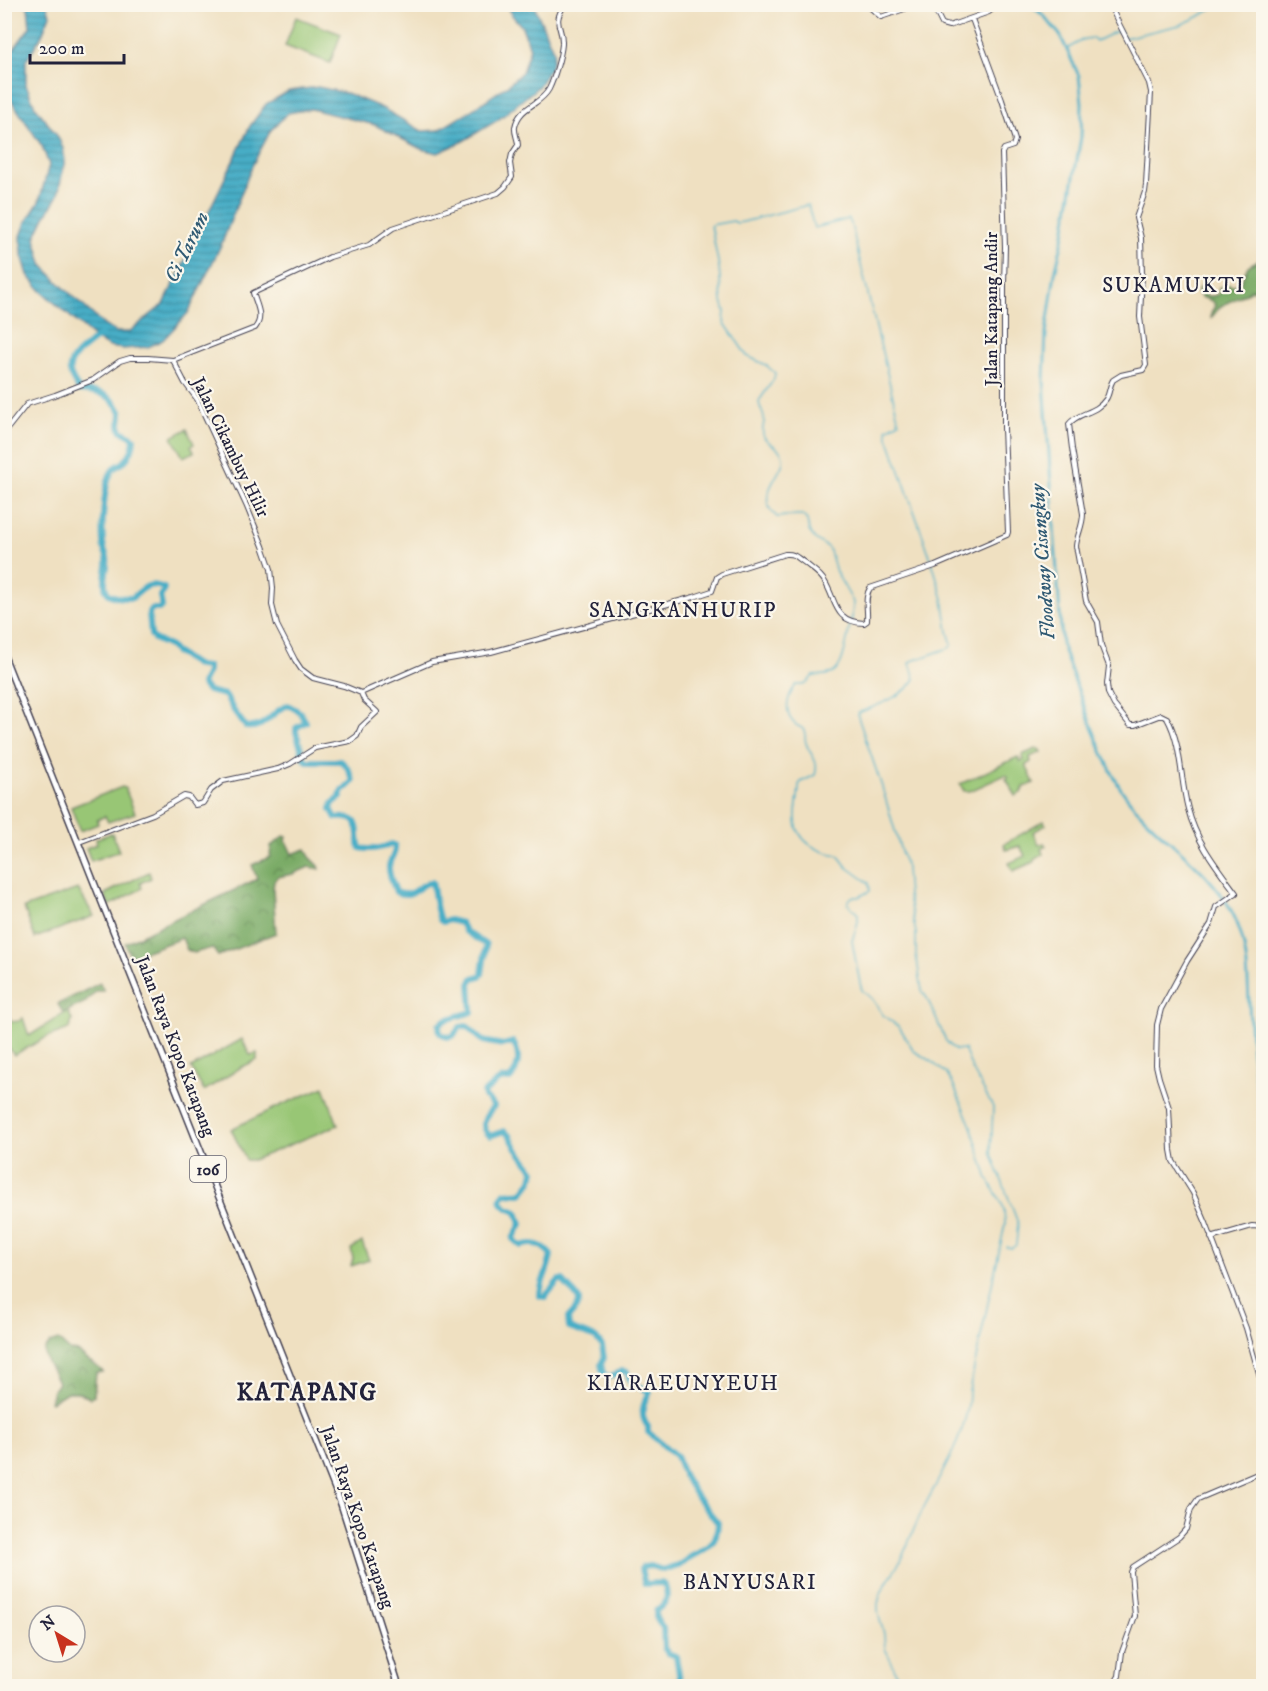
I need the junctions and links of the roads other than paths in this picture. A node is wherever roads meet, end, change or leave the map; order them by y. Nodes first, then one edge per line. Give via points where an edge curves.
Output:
1 (564, 4) edge
2 (866, 4) edge
3 (919, 4) edge
4 (932, 4) edge
5 (999, 4) edge
6 (1109, 4) edge
7 (972, 19) junction
8 (173, 360) junction
9 (4, 433) edge
10 (4, 656) edge
11 (361, 693) junction
12 (80, 843) junction
13 (1263, 1227) edge
14 (1211, 1238) junction
15 (1263, 1392) edge
16 (1263, 1471) edge
17 (399, 1686) edge
18 (1113, 1686) edge

1 - 8 street, Jalan Cikambuy Hilir via 558,17 562,43 551,84 521,113 515,126 518,142 506,187 393,228 371,244 330,257 253,293 260,316 255,328
2 - 3 street via 881,16
4 - 7 street via 945,26
5 - 7 street
6 - 14 street via 1152,92 1145,192 1136,218 1141,238 1140,314 1146,365 1143,370 1113,380 1105,400 1092,412 1069,423 1083,514 1076,546 1086,601 1098,622 1109,666 1109,697 1130,725 1161,715 1167,718 1177,747 1191,819 1208,856 1235,894 1217,906 1211,924 1161,1009 1157,1024 1158,1075 1169,1108 1173,1161 1193,1193
7 - 11 street, Jalan Katapang Andir via 1015,140 1002,153 1008,532 1005,536 869,589 867,621 861,623 838,612 817,572 791,553 722,574 712,591 694,597 491,652 432,662
8 - 9 street via 117,362 93,380 27,404
8 - 11 street, Jalan Cikambuy Hilir via 197,399 263,546 271,569 276,625 297,664 313,678
10 - 12 main road, Jalan Raya Kopo Katapang / 106
11 - 12 street via 377,712 347,742 320,747 278,769 223,781 200,804 195,805 189,796 183,796 153,814
12 - 17 main road, Jalan Raya Kopo Katapang / 106 via 341,1504
13 - 14 street via 1252,1226
14 - 15 street via 1246,1328
16 - 18 street via 1198,1499 1182,1534 1132,1569 1136,1616

